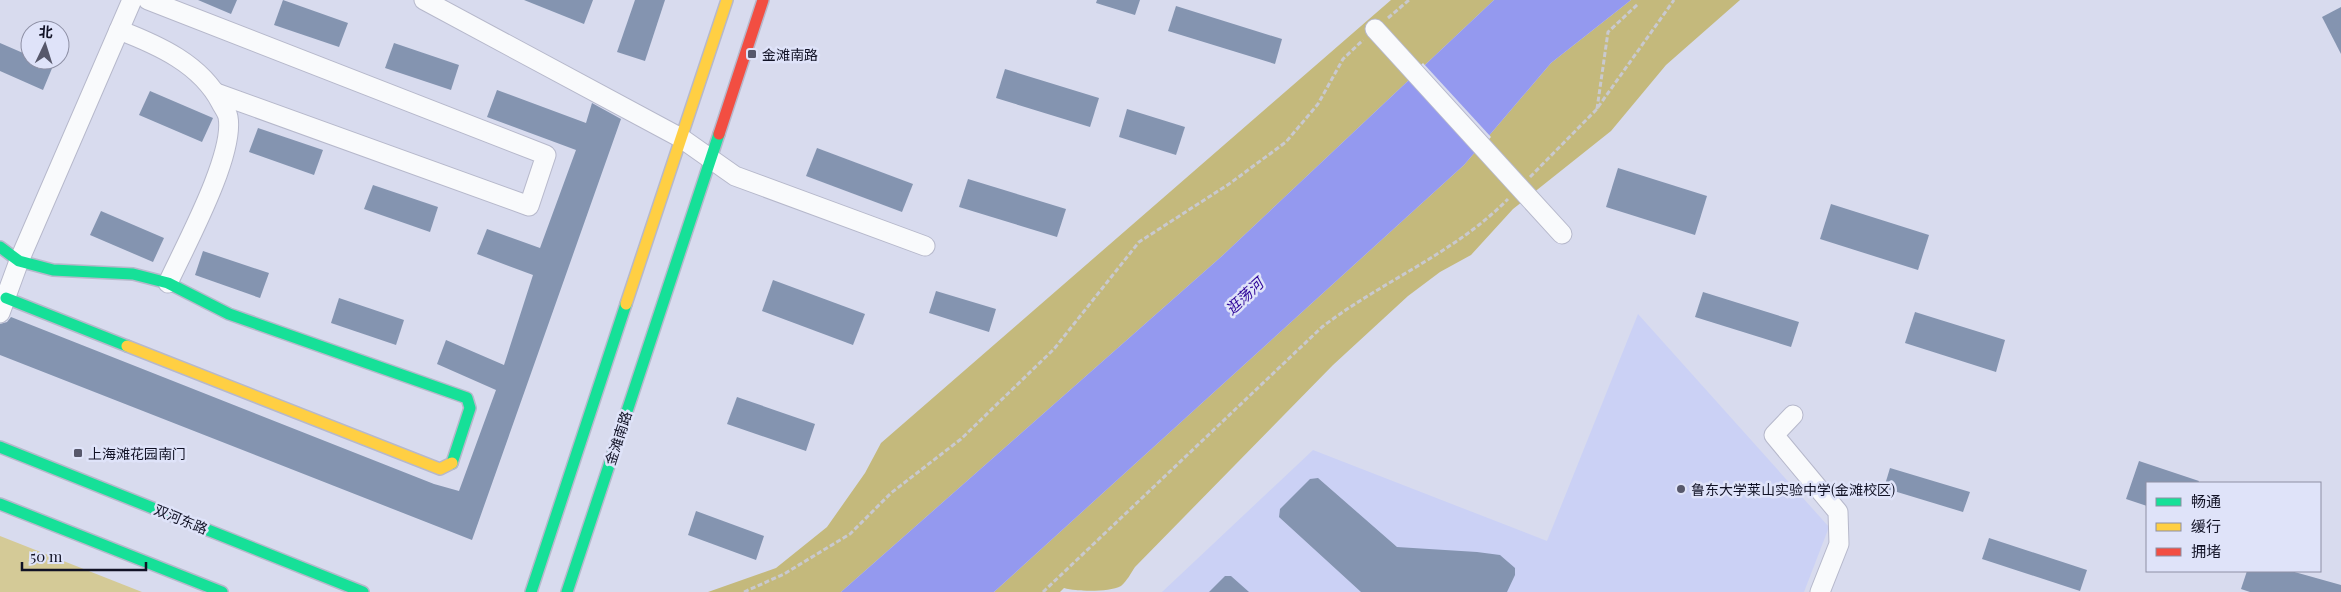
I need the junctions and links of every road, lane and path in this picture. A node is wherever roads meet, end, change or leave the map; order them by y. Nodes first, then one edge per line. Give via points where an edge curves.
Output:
1 (132, 0) edge
2 (148, 0) edge
3 (727, 0) edge
4 (763, 0) edge
5 (1409, 0) edge
6 (1674, 0) edge
7 (435, 2) edge
8 (1638, 4) dead end
9 (1375, 29) junction
10 (119, 30) junction
11 (216, 93) junction
12 (1596, 110) junction
13 (681, 138) junction
14 (711, 157) junction
15 (1526, 181) dead end
16 (1512, 195) dead end
17 (1562, 234) dead end
18 (925, 246) dead end
19 (0, 247) edge
20 (19, 261) junction
21 (168, 283) junction
22 (3, 306) edge
23 (1792, 415) dead end
24 (0, 447) edge
25 (0, 504) edge
26 (222, 592) edge
27 (363, 592) edge
28 (531, 592) edge
29 (567, 592) edge
30 (744, 592) edge
31 (1043, 592) edge
32 (1820, 592) edge

1 - 10 street
2 - 11 street via 546,154 529,206
3 - 13 street
4 - 14 street, 金滩南路
5 - 9 path
6 - 12 path
7 - 13 street
8 - 12 path via 1608,32
9 - 17 street
9 - 30 path via 1343,59 1318,104 1286,142 1230,184 1139,242 1054,349 962,438 891,493 850,534 784,574
10 - 11 street via 156,44 188,64
10 - 20 street
11 - 21 street via 228,116 228,140 221,165
12 - 15 path
13 - 14 street
13 - 28 street
14 - 18 street via 735,176
14 - 29 street, 金滩南路
16 - 31 path via 1462,238 1354,303 1322,327
19 - 20 street
20 - 21 street via 53,270 133,274
20 - 22 street
21 - 22 street via 230,314 467,398 470,408 452,463 440,469
23 - 32 street via 1774,435 1838,512 1839,544
24 - 27 street, 双河东路
25 - 26 street

